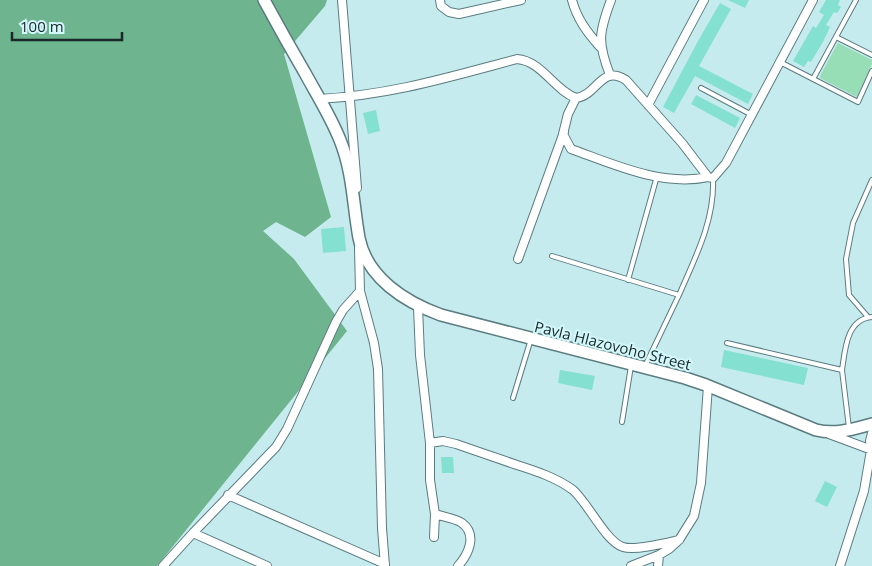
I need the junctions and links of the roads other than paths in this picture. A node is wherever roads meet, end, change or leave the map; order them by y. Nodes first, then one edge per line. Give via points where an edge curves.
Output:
1 (264, 0) edge
2 (342, 0) edge
3 (440, 0) edge
4 (521, 0) edge
5 (572, 0) edge
6 (611, 0) edge
7 (704, 0) edge
8 (813, 0) edge
9 (856, 0) edge
10 (836, 37) junction
11 (600, 47) junction
12 (872, 55) edge
13 (780, 62) junction
14 (872, 71) edge
15 (610, 75) junction
16 (813, 79) junction
17 (701, 88) dead end
18 (350, 97) junction
19 (576, 98) junction
20 (320, 99) junction
21 (648, 105) junction
22 (752, 115) junction
23 (564, 132) junction
24 (657, 176) junction
25 (710, 177) junction
26 (872, 180) edge
27 (357, 188) dead end
28 (361, 245) junction
29 (552, 256) dead end
30 (518, 259) dead end
31 (628, 280) junction
32 (360, 290) junction
33 (678, 295) junction
34 (418, 307) junction
35 (870, 317) edge
36 (531, 339) junction
37 (727, 343) dead end
38 (632, 364) junction
39 (644, 368) junction
40 (842, 370) junction
41 (708, 386) junction
42 (513, 398) dead end
43 (622, 422) dead end
44 (872, 424) edge
45 (849, 430) junction
46 (825, 432) junction
47 (872, 433) edge
48 (430, 442) junction
49 (872, 450) edge
50 (228, 495) junction
51 (435, 514) junction
52 (193, 533) junction
53 (434, 537) dead end
54 (679, 540) junction
55 (659, 555) junction
56 (385, 565) edge
57 (163, 566) edge
58 (267, 566) edge
59 (458, 566) edge
60 (631, 566) edge
61 (658, 566) edge
62 (840, 566) edge

1 - 20 main road
2 - 18 street
3 - 4 street via 441,6 458,14
5 - 11 street via 586,31
6 - 11 street via 600,34
7 - 21 street
8 - 13 street
9 - 10 lane
10 - 12 lane
10 - 16 lane
11 - 15 street
13 - 16 lane
13 - 22 street
14 - 16 lane via 858,102
15 - 19 street via 585,96
15 - 21 street via 626,80
17 - 22 lane
18 - 19 street via 439,81 525,59
18 - 20 street
18 - 27 street
19 - 23 street
20 - 28 main road via 346,156
21 - 25 street
22 - 25 street via 726,163
23 - 24 street via 571,148
23 - 30 street
24 - 25 street via 692,180
24 - 31 lane
25 - 33 lane via 712,206 708,222
26 - 35 lane via 854,223 846,259 849,295
28 - 32 street
28 - 34 main road, Pavla Hlazovoho Street via 369,263 384,282
29 - 31 lane
31 - 33 lane
32 - 50 street via 336,322 276,447
32 - 56 street via 378,369
33 - 39 lane
34 - 36 main road, Pavla Hlazovoho Street
34 - 48 street
35 - 40 lane via 857,324 847,338
36 - 38 main road, Pavla Hlazovoho Street
36 - 42 lane
37 - 40 lane
38 - 39 main road, Pavla Hlazovoho Street
38 - 43 lane
39 - 41 main road, Pavla Hlazovoho Street
40 - 45 lane
41 - 46 main road, Pavla Hlazovoho Street
41 - 54 street via 701,483 694,516
44 - 45 main road
45 - 46 main road
46 - 49 street, Pavla Hlazovoho Street
47 - 49 street
48 - 51 street via 430,480
48 - 54 street via 456,444 539,472 556,481 572,490 586,504 608,535 622,547
49 - 62 street via 864,491
50 - 52 street
50 - 56 street
51 - 53 street
51 - 59 street via 466,526 470,549
52 - 57 street
52 - 58 street
54 - 55 street
55 - 60 street
55 - 61 street

